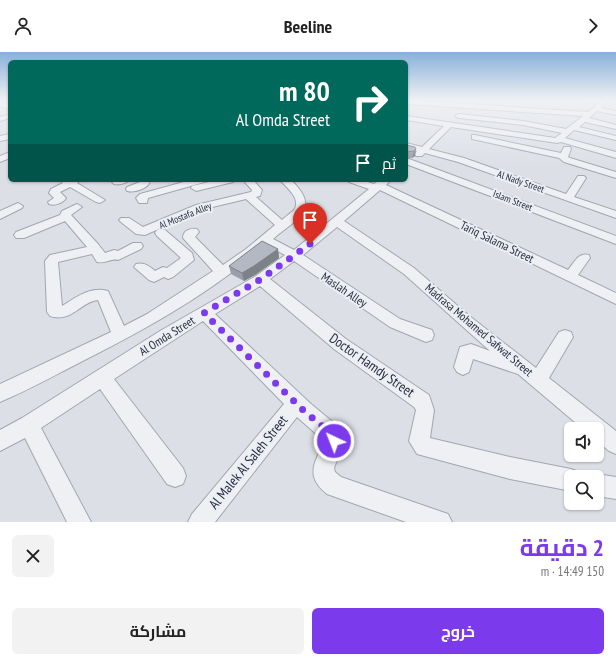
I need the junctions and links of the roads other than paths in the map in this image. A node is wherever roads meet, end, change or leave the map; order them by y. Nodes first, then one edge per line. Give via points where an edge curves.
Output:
1 (418, 122) edge
2 (504, 122) edge
3 (544, 122) edge
4 (581, 122) edge
5 (585, 122) edge
6 (587, 122) edge
7 (589, 122) edge
8 (592, 122) edge
9 (616, 127) edge
10 (443, 130) junction
11 (616, 131) edge
12 (616, 138) edge
13 (559, 140) junction
14 (408, 146) edge
15 (616, 146) edge
16 (425, 150) junction
17 (565, 154) junction
18 (616, 155) edge
19 (8, 157) edge
20 (602, 161) dead end
21 (408, 163) edge
22 (0, 165) edge
23 (616, 175) edge
24 (581, 178) dead end
25 (68, 182) edge
26 (72, 182) edge
27 (145, 182) edge
28 (214, 182) edge
29 (250, 182) edge
30 (286, 182) edge
31 (366, 182) edge
32 (199, 184) edge
33 (380, 184) edge
34 (131, 189) dead end
35 (248, 196) junction
36 (568, 198) junction
37 (100, 200) dead end
38 (143, 201) dead end
39 (53, 202) dead end
40 (18, 206) dead end
41 (78, 207) dead end
42 (616, 215) edge
43 (0, 216) edge
44 (66, 216) junction
45 (125, 220) dead end
46 (337, 222) junction
47 (282, 226) junction
48 (193, 232) dead end
49 (161, 233) dead end
50 (20, 235) dead end
51 (265, 239) junction
52 (616, 240) edge
53 (137, 246) dead end
54 (94, 247) junction
55 (200, 249) junction
56 (294, 255) junction
57 (187, 256) junction
58 (584, 258) dead end
59 (141, 267) dead end
60 (222, 272) junction
61 (570, 277) junction
62 (261, 279) junction
63 (616, 299) edge
64 (204, 313) junction
65 (152, 318) junction
66 (120, 335) junction
67 (426, 335) dead end
68 (166, 336) junction
69 (565, 337) dead end
70 (463, 367) dead end
71 (524, 368) junction
72 (102, 377) junction
73 (538, 380) junction
74 (0, 393) edge
75 (296, 403) junction
76 (29, 425) junction
77 (0, 441) edge
78 (616, 444) edge
79 (175, 476) dead end
80 (564, 479) edge
81 (604, 486) edge
82 (616, 488) edge
83 (79, 522) edge
84 (200, 522) edge
85 (440, 522) edge

1 - 10 street
2 - 3 street
4 - 13 street
5 - 15 street
6 - 12 street
7 - 11 street
8 - 9 street
10 - 13 street
10 - 16 street
10 - 17 street
13 - 17 street via 566,146
13 - 18 street
14 - 16 street, Al Nady Street
16 - 21 street
16 - 36 street, Al Nady Street
17 - 20 street
17 - 23 street via 566,160
19 - 22 street
21 - 52 street, Islam Street
24 - 36 street
25 - 39 street via 54,191 61,198
26 - 37 street
27 - 34 street
28 - 32 street
29 - 35 street via 257,192
30 - 47 street, Al Omda Street via 302,200 302,206
31 - 33 street, Tariq Salama Street
32 - 38 street via 144,196 141,198
33 - 46 street, Al Omda Street
33 - 61 street, Tariq Salama Street
35 - 45 street, Al Mostafa Alley via 200,207 143,232
35 - 47 street
36 - 42 street, Al Nady Street
40 - 43 street
41 - 44 street via 65,213
44 - 50 street
44 - 54 street
46 - 56 street, Al Omda Street
46 - 71 street, Madrasa Mohamed Safwat Street via 409,271
47 - 51 street, Al Omda Street
48 - 55 street via 189,238
49 - 57 street
51 - 56 street, Maslah Alley
51 - 60 street, Al Omda Street
53 - 54 street via 118,256 112,251 102,259
54 - 66 street via 50,261 56,312 64,311 99,294 104,297
55 - 57 street
55 - 60 street
56 - 62 street, Al Omda Street
56 - 67 street, Maslah Alley via 395,324
57 - 59 street via 186,263 167,274 163,272 153,277
58 - 61 street
60 - 65 street, Al Omda Street
61 - 63 street, Tariq Salama Street
62 - 64 street, Al Omda Street
62 - 80 street, Doctor Hamdy Street via 340,344 422,402 425,410 419,441 424,447
64 - 68 street, Al Omda Street
64 - 75 street, Al Malek Al Saleh Street
65 - 66 street, Al Omda Street
65 - 68 street
66 - 74 street, Al Omda Street
68 - 72 street, Al Omda Street
69 - 73 street
70 - 71 street via 466,352 471,351
71 - 73 street, Madrasa Mohamed Safwat Street
72 - 76 street, Al Omda Street
72 - 79 street
73 - 78 street, Madrasa Mohamed Safwat Street
75 - 84 street, Al Malek Al Saleh Street
75 - 85 street, Al Malek Al Saleh Street via 333,435 333,447 324,466 323,474 327,482
76 - 77 street, Al Omda Street
76 - 83 street
81 - 82 street

